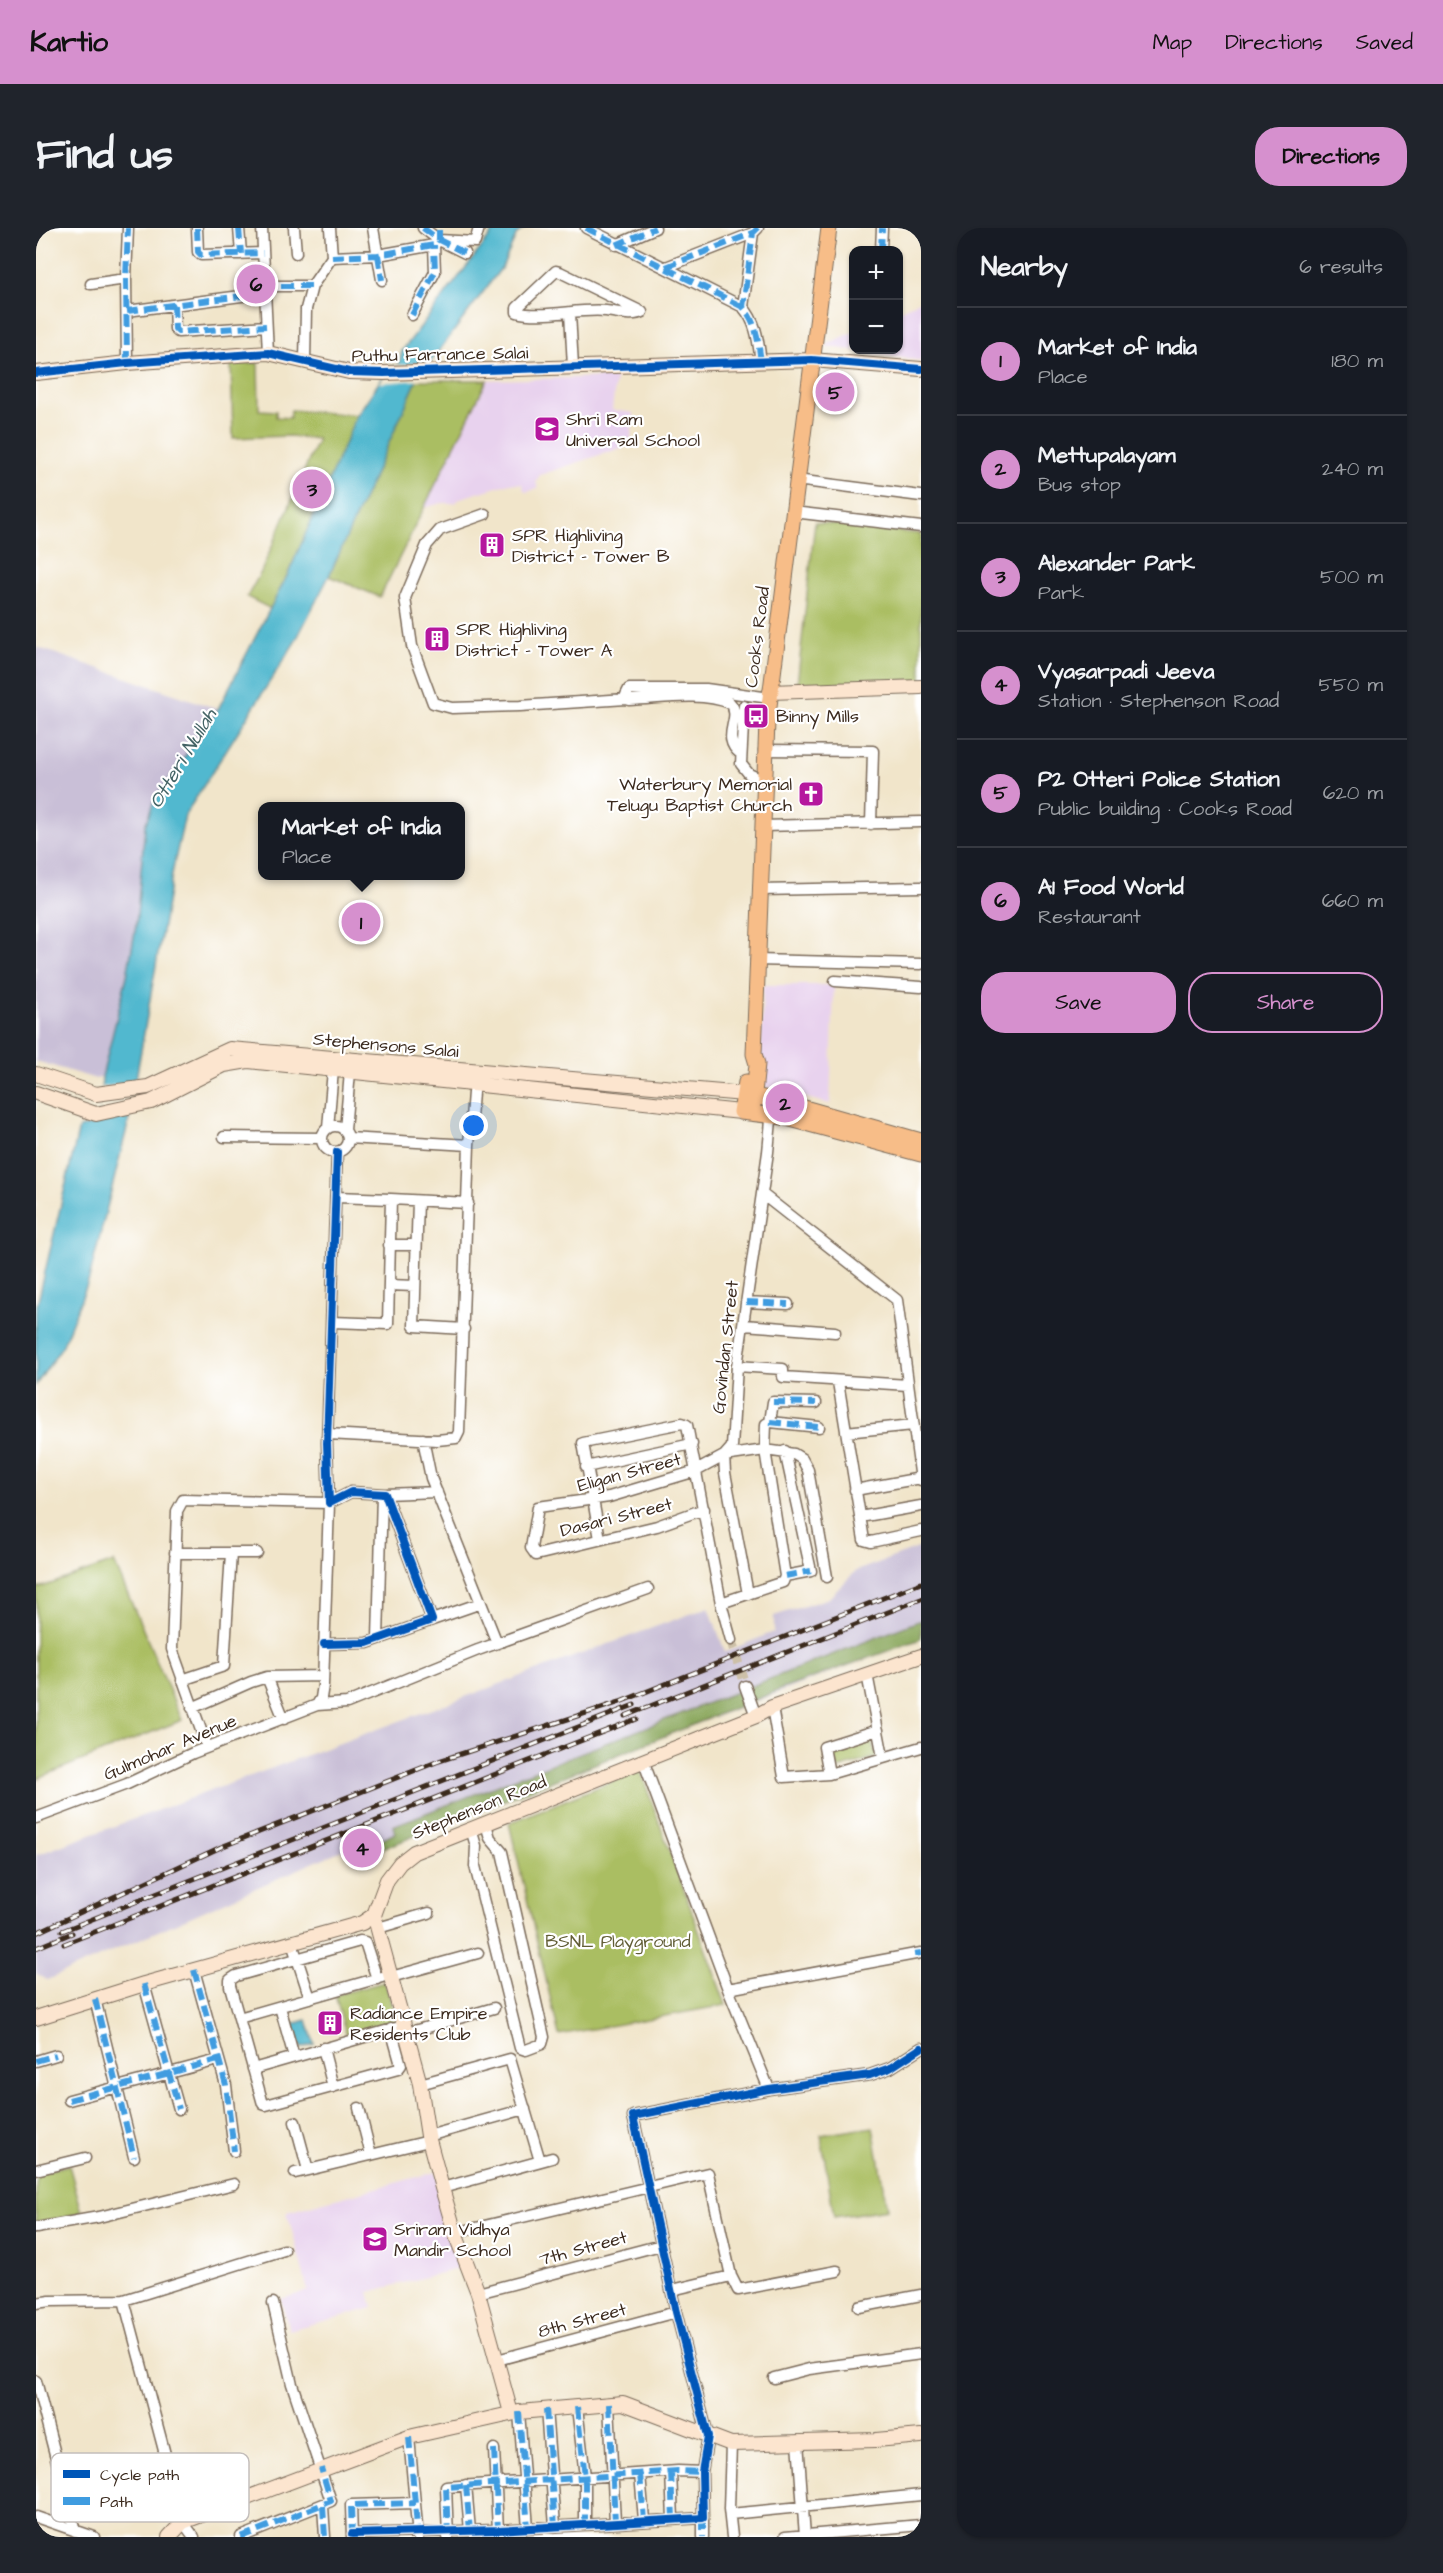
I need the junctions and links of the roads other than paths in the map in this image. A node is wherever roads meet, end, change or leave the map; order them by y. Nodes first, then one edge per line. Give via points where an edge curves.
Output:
1 (128, 228) edge
2 (197, 228) edge
3 (239, 228) edge
4 (261, 228) edge
5 (294, 228) edge
6 (330, 228) edge
7 (373, 228) edge
8 (423, 228) edge
9 (439, 228) edge
10 (478, 228) edge
11 (586, 228) edge
12 (655, 228) edge
13 (829, 228) edge
14 (882, 228) edge
15 (755, 230) edge
16 (436, 242) junction
17 (616, 245) junction
18 (881, 246) edge
19 (263, 253) junction
20 (296, 253) dead end
21 (465, 253) dead end
22 (241, 254) junction
23 (378, 255) junction
24 (332, 257) junction
25 (666, 267) junction
26 (126, 279) junction
27 (382, 280) dead end
28 (91, 284) dead end
29 (312, 286) junction
30 (264, 290) junction
31 (174, 305) junction
32 (743, 307) junction
33 (127, 311) junction
34 (570, 313) junction
35 (412, 315) dead end
36 (266, 326) junction
37 (268, 353) junction
38 (812, 360) junction
39 (305, 362) junction
40 (761, 362) junction
41 (127, 363) junction
42 (573, 366) junction
43 (921, 369) edge
44 (36, 373) edge
45 (796, 480) junction
46 (921, 496) edge
47 (793, 512) junction
48 (485, 514) dead end
49 (921, 527) edge
50 (921, 687) edge
51 (770, 695) junction
52 (626, 699) junction
53 (744, 706) dead end
54 (764, 750) junction
55 (741, 754) junction
56 (764, 781) junction
57 (921, 822) edge
58 (871, 824) junction
59 (763, 826) junction
60 (921, 887) edge
61 (759, 890) junction
62 (756, 960) junction
63 (921, 964) edge
64 (835, 981) dead end
65 (921, 987) edge
66 (333, 1070) junction
67 (351, 1072) junction
68 (36, 1074) edge
69 (475, 1078) junction
70 (36, 1093) edge
71 (749, 1095) junction
72 (772, 1108) junction
73 (747, 1112) junction
74 (328, 1128) junction
75 (347, 1134) junction
76 (224, 1137) dead end
77 (322, 1138) junction
78 (921, 1141) edge
79 (469, 1145) junction
80 (337, 1152) junction
81 (921, 1154) edge
82 (762, 1194) junction
83 (336, 1197) junction
84 (391, 1199) junction
85 (418, 1201) junction
86 (468, 1203) junction
87 (390, 1245) junction
88 (416, 1245) junction
89 (389, 1286) junction
90 (415, 1286) junction
91 (746, 1302) junction
92 (788, 1304) dead end
93 (332, 1322) junction
94 (744, 1325) junction
95 (464, 1329) junction
96 (835, 1332) dead end
97 (737, 1366) junction
98 (838, 1382) junction
99 (908, 1385) junction
100 (816, 1403) dead end
101 (770, 1422) junction
102 (913, 1425) junction
103 (819, 1427) dead end
104 (846, 1432) junction
105 (328, 1434) junction
106 (423, 1439) junction
107 (692, 1444) junction
108 (765, 1450) junction
109 (785, 1451) junction
110 (724, 1456) junction
111 (586, 1467) junction
112 (696, 1471) junction
113 (921, 1479) edge
114 (855, 1490) junction
115 (437, 1491) junction
116 (384, 1494) junction
117 (592, 1501) junction
118 (329, 1503) junction
119 (921, 1506) edge
120 (704, 1509) junction
121 (860, 1517) junction
122 (921, 1531) edge
123 (600, 1539) junction
124 (175, 1553) junction
125 (231, 1553) junction
126 (257, 1553) dead end
127 (536, 1555) joint
128 (785, 1576) junction
129 (827, 1577) dead end
130 (648, 1589) dead end
131 (748, 1594) junction
132 (481, 1603) junction
133 (721, 1603) junction
134 (432, 1620) junction
135 (378, 1639) junction
136 (731, 1640) tunnel mouth
137 (497, 1643) junction
138 (324, 1644) junction
139 (921, 1656) edge
140 (867, 1674) junction
141 (323, 1676) junction
142 (267, 1677) junction
143 (182, 1680) junction
144 (745, 1686) tunnel mouth
145 (317, 1705) junction
146 (772, 1707) junction
147 (192, 1708) junction
148 (756, 1716) junction
149 (284, 1719) junction
150 (878, 1730) junction
151 (921, 1747) edge
152 (207, 1748) junction
153 (883, 1757) junction
154 (643, 1760) junction
155 (829, 1774) junction
156 (36, 1818) edge
157 (487, 1829) junction
158 (472, 1834) junction
159 (496, 1845) junction
160 (476, 1850) junction
161 (429, 1913) dead end
162 (376, 1921) junction
163 (292, 1943) junction
164 (478, 1953) dead end
165 (921, 1953) edge
166 (297, 1959) junction
167 (194, 1970) junction
168 (386, 1977) junction
169 (144, 1984) junction
170 (728, 1989) junction
171 (309, 1998) junction
172 (95, 1999) junction
173 (280, 2007) junction
174 (494, 2008) dead end
175 (38, 2017) edge
176 (239, 2019) junction
177 (401, 2029) junction
178 (323, 2049) junction
179 (918, 2050) edge
180 (56, 2055) dead end
181 (294, 2057) junction
182 (218, 2060) junction
183 (36, 2061) edge
184 (253, 2069) junction
185 (170, 2072) junction
186 (420, 2084) junction
187 (333, 2086) junction
188 (117, 2087) junction
189 (769, 2089) junction
190 (69, 2100) dead end
191 (358, 2108) dead end
192 (179, 2109) dead end
193 (525, 2109) junction
194 (295, 2122) dead end
195 (429, 2139) junction
196 (234, 2151) dead end
197 (371, 2155) junction
198 (134, 2157) dead end
199 (85, 2158) dead end
200 (552, 2158) dead end
201 (540, 2161) junction
202 (36, 2170) edge
203 (308, 2170) junction
204 (295, 2173) dead end
205 (234, 2184) dead end
206 (649, 2187) junction
207 (442, 2188) junction
208 (36, 2228) edge
209 (455, 2233) junction
210 (661, 2245) junction
211 (284, 2250) dead end
212 (837, 2271) dead end
213 (731, 2276) junction
214 (672, 2290) junction
215 (478, 2293) junction
216 (921, 2295) edge
217 (124, 2300) junction
218 (36, 2303) edge
219 (273, 2303) dead end
220 (859, 2307) dead end
221 (676, 2312) junction
222 (921, 2354) edge
223 (497, 2360) junction
224 (774, 2378) dead end
225 (36, 2380) edge
226 (609, 2404) junction
227 (577, 2407) junction
228 (546, 2409) junction
229 (515, 2412) junction
230 (708, 2436) junction
231 (921, 2436) edge
232 (409, 2437) junction
233 (798, 2442) junction
234 (731, 2444) junction
235 (494, 2449) dead end
236 (55, 2453) edge
237 (165, 2453) edge
238 (321, 2469) junction
239 (671, 2472) junction
240 (702, 2472) junction
241 (640, 2474) junction
242 (612, 2476) junction
243 (585, 2477) junction
244 (552, 2479) junction
245 (524, 2481) junction
246 (495, 2483) junction
247 (466, 2485) junction
248 (921, 2495) edge
249 (249, 2497) edge
250 (415, 2503) junction
251 (323, 2506) junction
252 (803, 2508) junction
253 (730, 2514) junction
254 (36, 2517) edge
255 (703, 2518) junction
256 (674, 2519) junction
257 (644, 2520) junction
258 (73, 2522) edge
259 (183, 2522) joint
260 (615, 2522) junction
261 (585, 2524) junction
262 (921, 2525) edge
263 (555, 2526) junction
264 (498, 2530) junction
265 (75, 2531) junction
266 (470, 2531) junction
267 (523, 2531) edge
268 (418, 2534) edge
269 (448, 2535) edge
270 (352, 2536) edge
271 (805, 2536) edge
272 (94, 2537) edge
273 (169, 2537) edge
274 (194, 2537) edge
275 (241, 2537) edge
276 (325, 2537) edge
277 (703, 2537) edge
278 (732, 2537) edge
279 (785, 2537) edge

1 - 26 street
2 - 22 street via 201,255
3 - 22 street
4 - 19 street
5 - 20 street
6 - 24 street
7 - 23 street
8 - 16 street
9 - 16 street
10 - 16 street via 475,242
11 - 17 street
12 - 17 street
13 - 38 main road, Cooks Road
14 - 18 street
15 - 25 street
15 - 32 street
16 - 21 street
16 - 23 street
16 - 35 street via 435,272
17 - 25 street
19 - 22 street
19 - 30 street
23 - 24 street
23 - 27 street
24 - 29 street
25 - 32 street
26 - 28 street
26 - 33 street
29 - 30 street
29 - 39 street via 306,309
30 - 31 street
30 - 36 street
31 - 33 street
31 - 36 street via 178,332
32 - 40 street via 757,332
33 - 41 street
34 - 34 street via 517,310 556,271 642,312
34 - 42 street
36 - 37 street
37 - 39 main road, Puthu Farrance Salai
37 - 41 main road, Puthu Farrance Salai
38 - 40 main road, Puthu Farrance Salai
38 - 43 main road, Puthu Farrance Salai
38 - 45 main road, Cooks Road
39 - 42 main road, Puthu Farrance Salai via 349,372 384,373
40 - 42 main road, Puthu Farrance Salai
41 - 44 main road, Puthu Farrance Salai
45 - 46 street
45 - 47 main road, Cooks Road
47 - 49 street
47 - 51 main road, Cooks Road
48 - 52 street via 440,530 427,545 405,598 412,646 432,703 452,708
50 - 51 main road
51 - 52 street via 706,689 629,689
51 - 54 main road, Cooks Road
52 - 55 street via 704,697 730,703 734,710 730,739
53 - 55 street
54 - 56 main road, Cooks Road
54 - 58 street via 873,751
55 - 56 street via 743,767
56 - 59 main road, Cooks Road
57 - 58 street
58 - 59 street
59 - 61 main road, Cooks Road
60 - 61 street
61 - 62 main road, Cooks Road
62 - 63 street
62 - 71 main road, Cooks Road via 757,1064
64 - 65 street
66 - 67 main road, Stephensons Salai
66 - 70 main road, Stephensons Salai via 248,1061 224,1065 151,1102 96,1114
66 - 74 street
67 - 69 main road, Stephensons Salai
67 - 75 street
68 - 69 main road, Stephensons Salai via 96,1094 148,1087 230,1049
69 - 71 main road, Stephensons Salai
69 - 73 main road, Stephensons Salai
69 - 79 street
71 - 72 main road
71 - 73 main road, Cooks Road
72 - 73 main road
72 - 78 main road
72 - 81 main road
72 - 82 street, Govindan Street
74 - 75 street via 334,1126
74 - 77 street
75 - 79 street
75 - 80 street via 345,1147
76 - 77 street
77 - 80 street via 326,1148
79 - 86 street
80 - 83 street
82 - 91 street, Govindan Street
82 - 99 street via 897,1300
83 - 84 street
83 - 93 street
84 - 85 street
84 - 87 street
85 - 86 street
85 - 88 street
86 - 95 street
87 - 88 street
87 - 89 street
88 - 90 street
89 - 90 street
89 - 93 street via 388,1324
90 - 95 street via 414,1326
91 - 92 street
91 - 94 street, Govindan Street
93 - 105 street
94 - 96 street
94 - 97 street, Govindan Street
95 - 106 street via 459,1432 451,1439
97 - 98 street via 783,1369 783,1377
97 - 110 street, Govindan Street via 732,1447
98 - 99 street
98 - 104 street
99 - 102 street
100 - 101 street via 773,1402
101 - 103 street
101 - 108 street via 766,1425
102 - 104 street
102 - 113 street
104 - 114 street
105 - 106 street
105 - 118 street
106 - 115 street
107 - 111 street
107 - 111 street via 689,1428 682,1423 583,1443
107 - 112 street
108 - 109 street, Eligan Street
108 - 110 street, Eligan Street
108 - 128 street
109 - 128 street via 811,1571
109 - 129 street via 802,1459 808,1470
110 - 112 street, Eligan Street
110 - 131 street, Govindan Street
111 - 117 street
112 - 117 street, Eligan Street
112 - 120 street
113 - 114 street
114 - 121 street
115 - 116 street
115 - 132 street
116 - 118 street via 351,1492
116 - 134 street
116 - 135 street
117 - 123 street
117 - 127 street, Eligan Street via 538,1507 531,1548
118 - 124 street via 183,1500 177,1511
118 - 138 street
119 - 121 street
120 - 123 street, Dasari Street via 657,1526
120 - 133 street
121 - 122 street via 864,1540 868,1542
123 - 127 street, Dasari Street
124 - 125 street
124 - 143 street via 171,1640
125 - 126 street
125 - 143 street via 224,1666
128 - 131 street via 777,1586
130 - 137 street, Gulmohar Avenue
131 - 133 street
132 - 134 street
132 - 137 street
133 - 136 street
134 - 135 street
135 - 138 street
137 - 145 street, Gulmohar Avenue via 347,1702
138 - 141 street
139 - 140 main road, Stephenson Road
140 - 146 main road, Stephenson Road
140 - 150 street
141 - 142 street
141 - 145 street
142 - 147 street
142 - 149 street
143 - 147 street
144 - 148 street
145 - 149 street, Gulmohar Avenue
146 - 148 main road, Stephenson Road
146 - 155 street via 784,1777
147 - 152 street
148 - 154 main road, Stephenson Road
149 - 152 street, Gulmohar Avenue
150 - 153 street
150 - 155 street via 824,1748
151 - 153 street
152 - 156 street, Gulmohar Avenue via 127,1784
153 - 155 street
154 - 157 main road, Stephenson Road
154 - 170 street
157 - 158 main road, Stephenson Road
157 - 159 street
158 - 160 street
158 - 162 main road, Stephenson Road via 414,1852 400,1863 387,1880
159 - 160 street
159 - 160 street via 503,1855 544,2037 542,2044 526,2050 519,2044 475,1866
161 - 162 street
162 - 163 main road
162 - 168 main road
163 - 166 street
163 - 167 main road
164 - 168 street
165 - 170 street
166 - 168 street via 365,1942
166 - 171 street
166 - 176 street via 231,1980
167 - 169 main road
167 - 182 street
168 - 171 street
168 - 177 main road
169 - 172 main road
169 - 185 street
170 - 189 street
171 - 173 street
172 - 175 main road
172 - 188 street
173 - 176 street
173 - 181 street
174 - 177 street
176 - 184 street
177 - 178 street
177 - 186 main road
177 - 187 street via 400,2067
178 - 181 street
178 - 187 street
179 - 189 street via 890,2068 870,2075
180 - 183 street
181 - 184 street
182 - 185 street
182 - 196 street
184 - 187 street via 264,2106
185 - 188 street
185 - 192 street
186 - 193 street via 510,2058
186 - 195 main road
188 - 190 street
188 - 198 street
189 - 206 street via 633,2116
191 - 197 street
193 - 195 street
193 - 201 street
194 - 203 street
195 - 197 street
195 - 207 main road
197 - 203 street
199 - 202 street
200 - 201 street
201 - 207 street
203 - 204 street
205 - 208 street
206 - 209 street
206 - 210 street
206 - 213 street via 708,2173
207 - 209 main road
209 - 215 main road
210 - 214 street
210 - 215 street, 7th Street
211 - 217 street
212 - 213 street via 738,2290
213 - 214 street
214 - 221 street
215 - 223 main road
216 - 220 street
217 - 218 street
217 - 237 street
219 - 238 street via 292,2384
221 - 223 street, 8th Street
221 - 230 street
222 - 224 street via 809,2369
223 - 229 main road
225 - 236 street
226 - 227 main road
226 - 230 main road via 623,2403
226 - 242 street
227 - 228 main road
227 - 243 street
228 - 229 main road
228 - 244 street
229 - 232 main road
229 - 245 street
230 - 234 main road
230 - 240 street
231 - 233 main road
232 - 238 main road
232 - 250 street
233 - 234 main road
233 - 252 street
234 - 253 street
235 - 246 street
238 - 249 main road
238 - 251 street via 331,2501
239 - 240 street
239 - 241 street
239 - 256 street
240 - 255 street
241 - 242 street
241 - 257 street
242 - 243 street
242 - 260 street
243 - 244 street
243 - 261 street
244 - 245 street
244 - 263 street
245 - 246 street
245 - 267 street
246 - 247 street
246 - 264 street
247 - 266 street
247 - 269 street via 446,2487
248 - 252 street
250 - 268 street
250 - 270 street via 351,2505
251 - 275 street
251 - 276 street
252 - 253 street
252 - 271 street
253 - 278 street
254 - 265 street
255 - 256 street
255 - 277 street
256 - 257 street
257 - 260 street
258 - 265 street
259 - 273 main road
259 - 274 street
260 - 261 street
261 - 263 street
262 - 271 street
263 - 267 street
264 - 266 street
264 - 267 street
265 - 272 street
266 - 269 street
268 - 269 street
268 - 270 street
271 - 279 street

